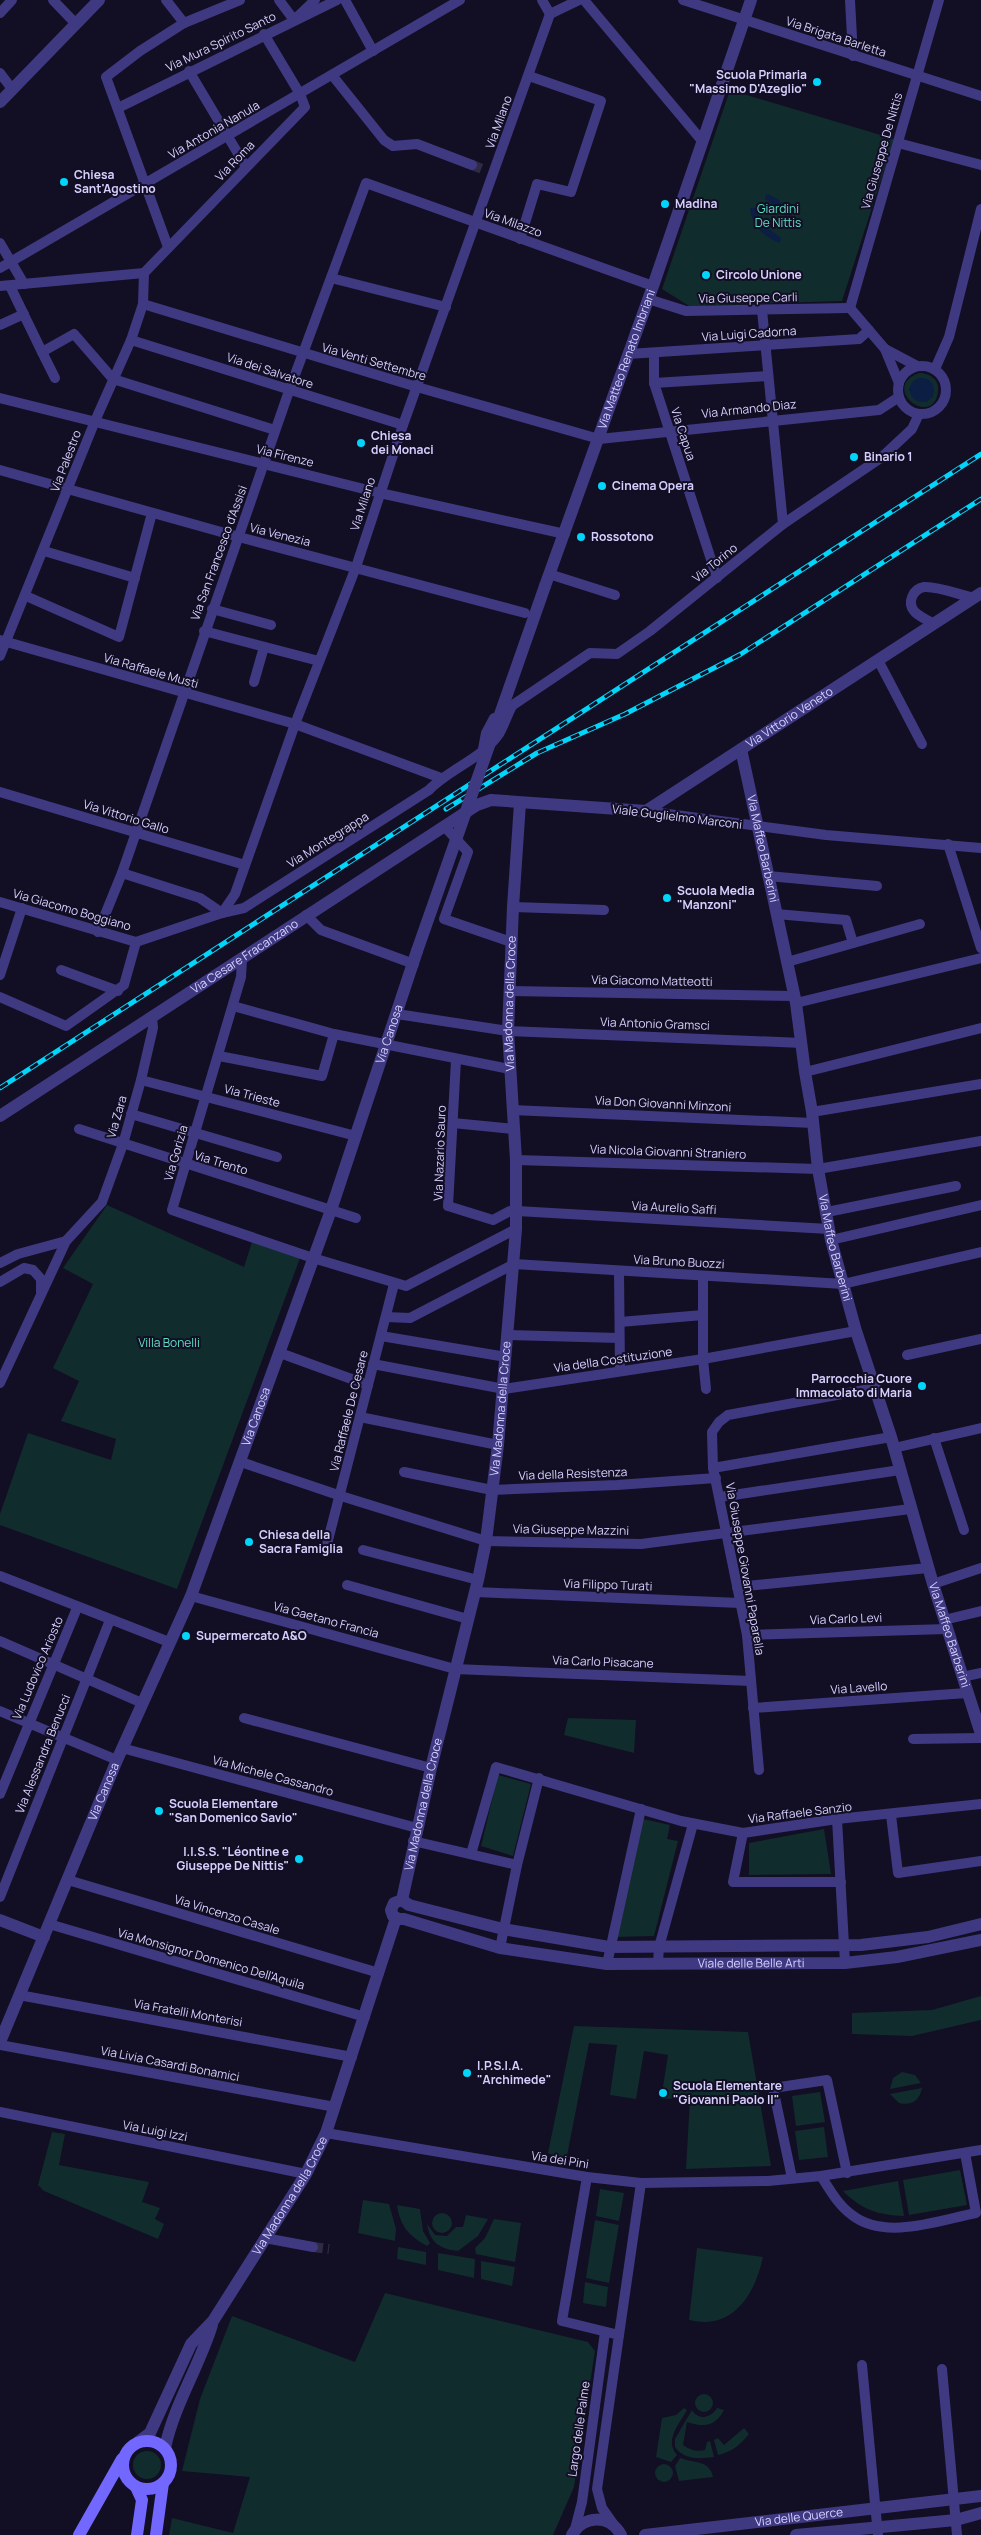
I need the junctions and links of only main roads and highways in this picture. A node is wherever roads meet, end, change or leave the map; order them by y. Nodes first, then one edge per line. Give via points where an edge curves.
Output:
1 (125, 2454) junction
2 (163, 2483) junction
3 (132, 2484) junction
4 (106, 2491) junction
5 (79, 2535) edge
6 (137, 2535) edge
7 (156, 2535) edge

1 - 2 main road via 138,2442 152,2441 165,2448 171,2466
1 - 3 main road via 122,2468
1 - 4 main road
2 - 3 main road via 150,2488
2 - 7 main road
3 - 4 main road via 116,2483
3 - 6 main road via 142,2500
4 - 5 main road

